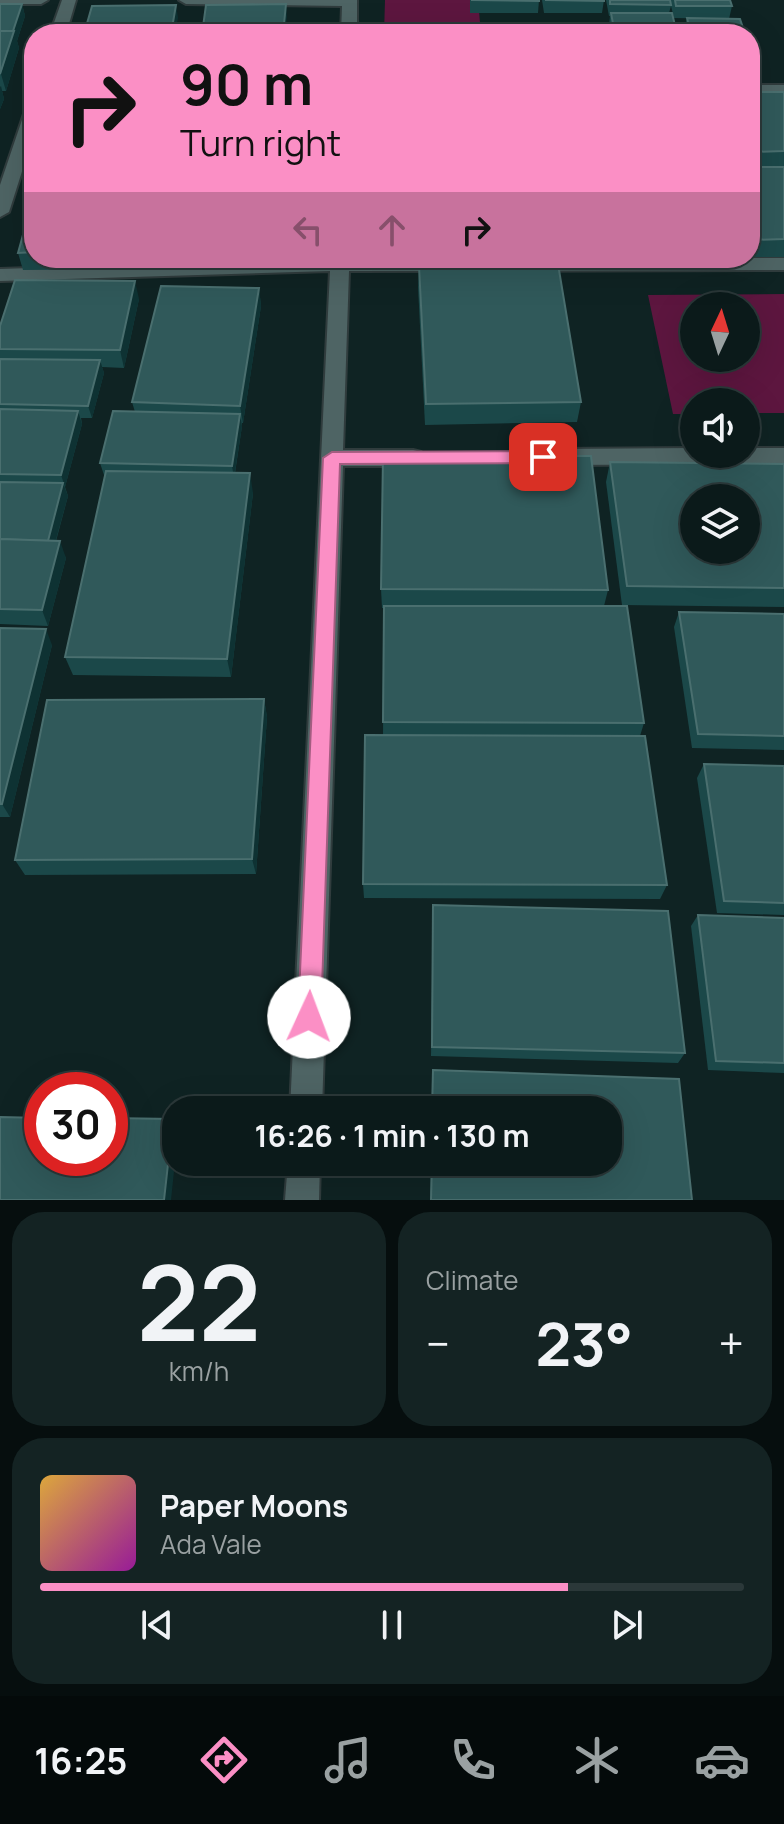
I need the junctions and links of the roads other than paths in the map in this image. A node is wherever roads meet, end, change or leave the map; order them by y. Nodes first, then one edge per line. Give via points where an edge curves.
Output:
1 (0, 0) edge
2 (41, 0) edge
3 (69, 0) edge
4 (186, 0) edge
5 (350, 1) edge
6 (61, 24) edge
7 (349, 24) edge
8 (760, 90) edge
9 (784, 90) edge
10 (24, 139) edge
11 (0, 212) edge
12 (760, 264) edge
13 (784, 264) edge
14 (183, 268) edge
15 (340, 268) edge
16 (0, 275) edge
17 (784, 456) edge
18 (441, 457) edge
19 (534, 457) edge
20 (332, 458) junction
21 (307, 1096) edge
22 (303, 1176) edge
23 (302, 1200) edge

1 - 2 street
3 - 6 street
4 - 5 street
5 - 7 street
8 - 9 street
10 - 11 street
12 - 13 street
14 - 16 street
15 - 20 street
17 - 19 street
18 - 20 street
20 - 21 street
22 - 23 street

